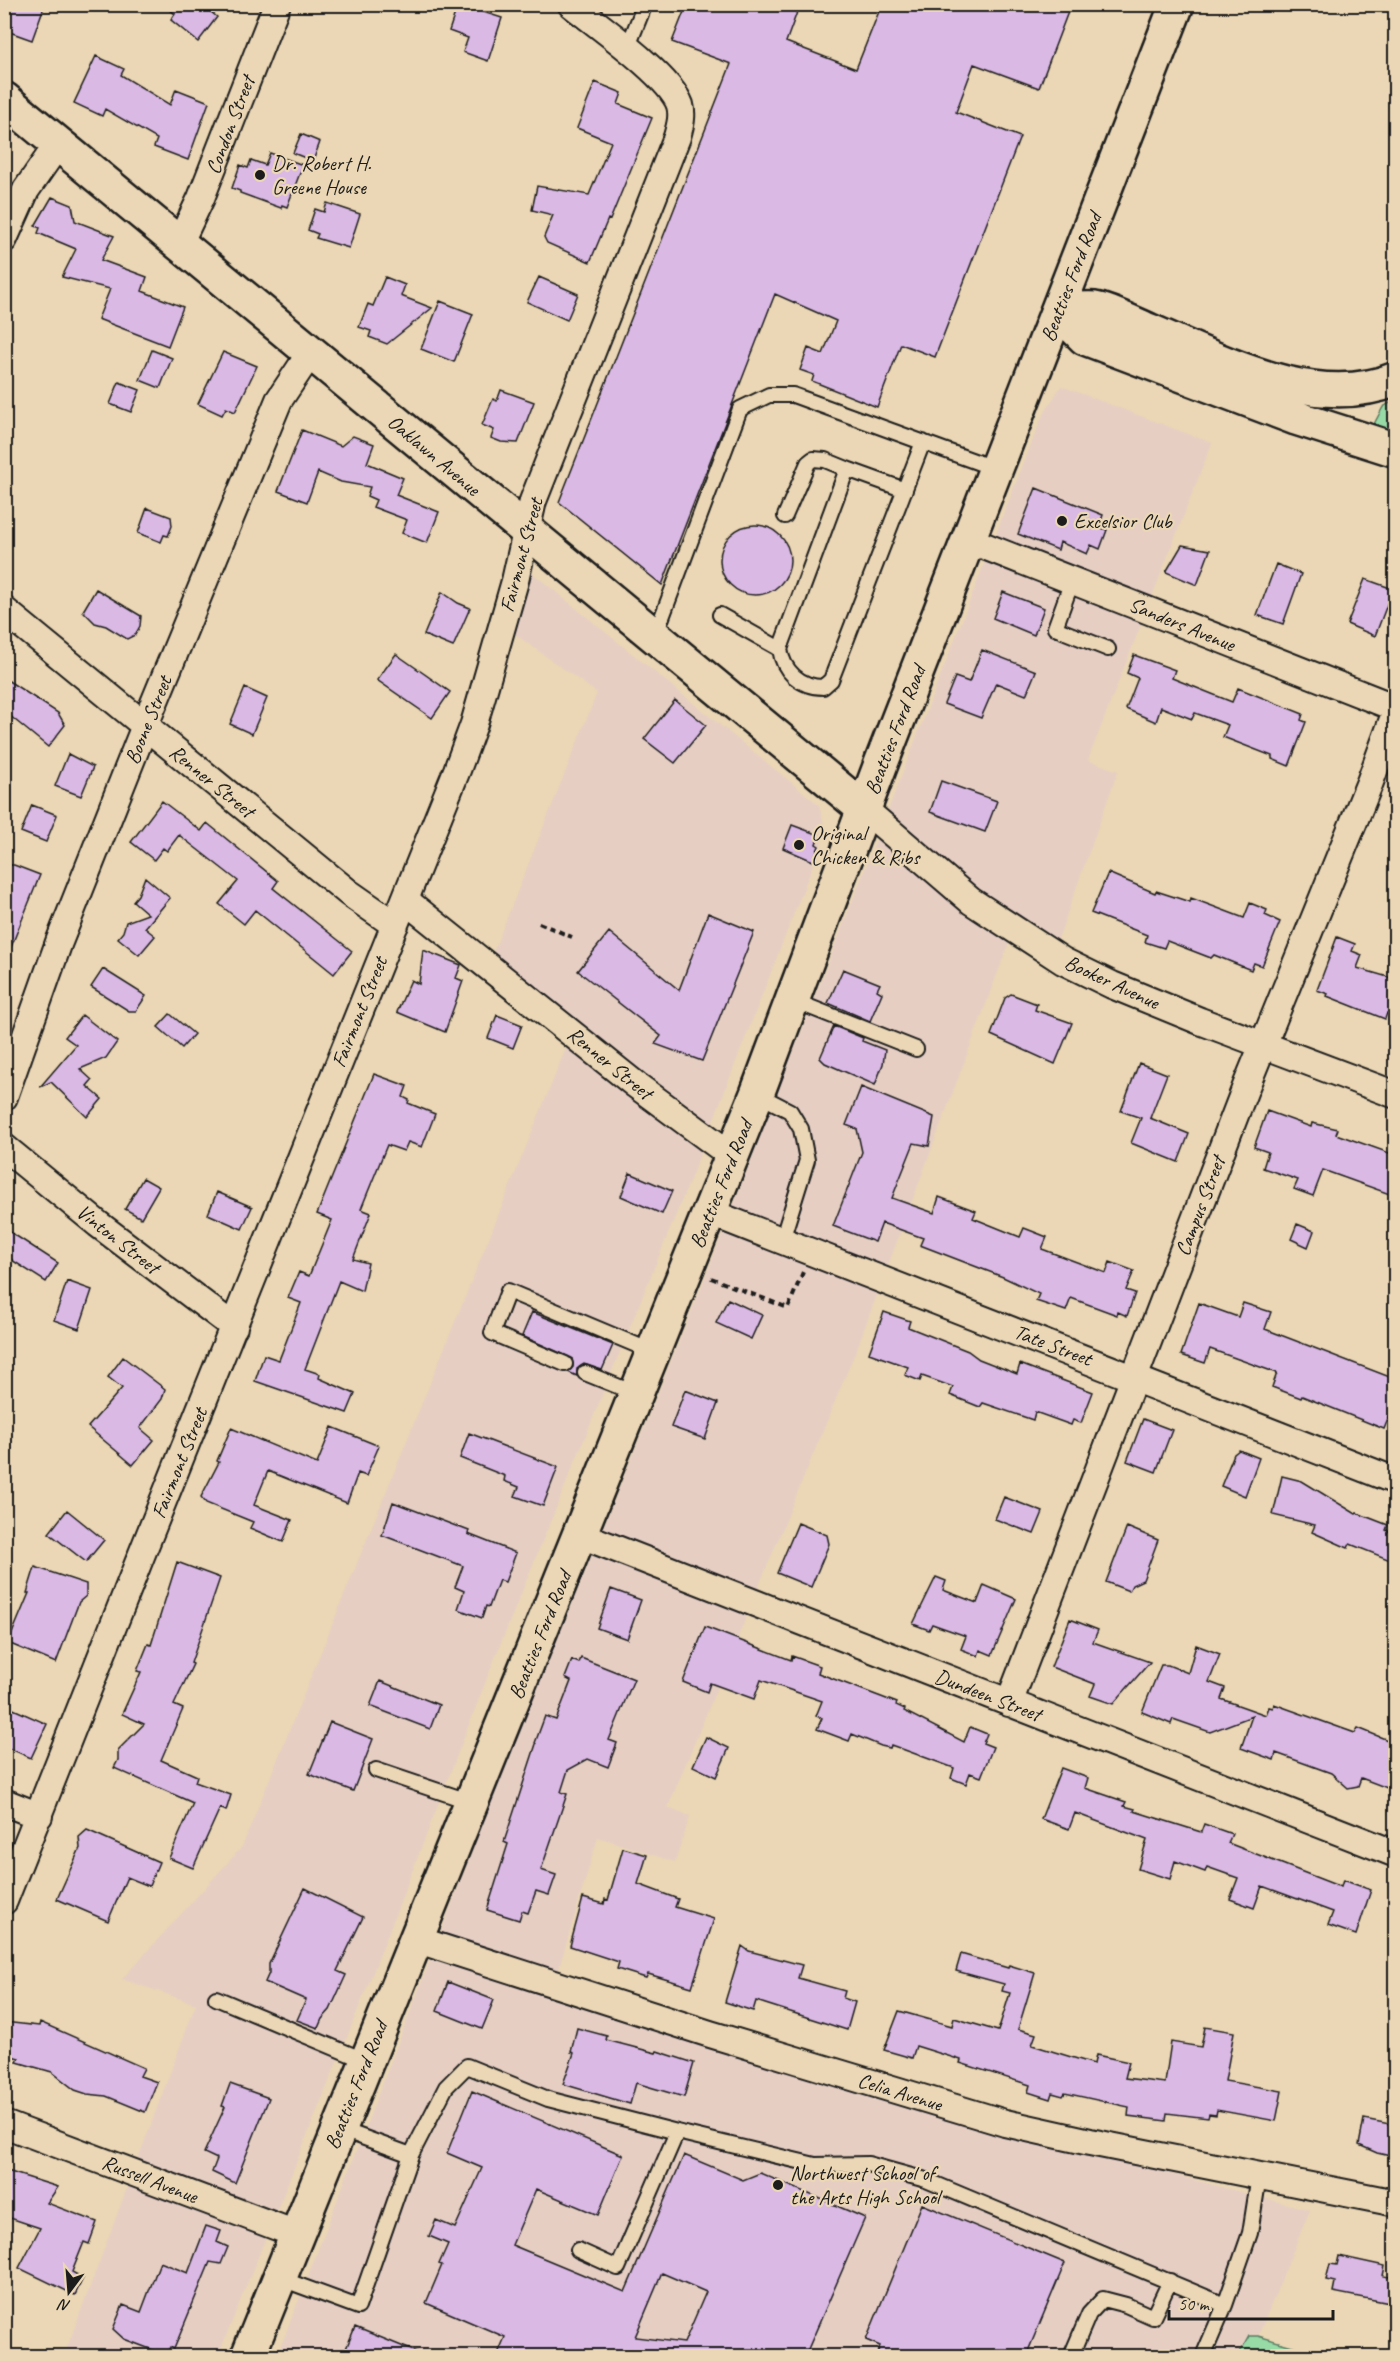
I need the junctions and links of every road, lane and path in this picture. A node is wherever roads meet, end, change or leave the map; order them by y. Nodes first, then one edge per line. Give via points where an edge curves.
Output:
1 (277, 4) edge
2 (571, 4) edge
3 (645, 4) edge
4 (1177, 4) edge
5 (627, 49) junction
6 (4, 99) edge
7 (58, 144) junction
8 (4, 240) edge
9 (179, 244) junction
10 (1059, 311) junction
11 (311, 352) junction
12 (1395, 379) edge
13 (923, 442) junction
14 (1395, 450) edge
15 (848, 469) junction
16 (996, 469) junction
17 (905, 489) junction
18 (785, 516) dead end
19 (527, 531) junction
20 (969, 540) junction
21 (1072, 580) junction
22 (4, 610) edge
23 (720, 615) dead end
24 (655, 636) junction
25 (780, 649) junction
26 (1108, 649) dead end
27 (1395, 710) edge
28 (145, 726) junction
29 (864, 809) junction
30 (405, 900) junction
31 (539, 923) dead end
32 (395, 925) junction
33 (572, 937) dead end
34 (792, 1000) junction
35 (1263, 1045) junction
36 (916, 1049) dead end
37 (757, 1094) junction
38 (1395, 1095) edge
39 (4, 1097) edge
40 (4, 1147) edge
41 (732, 1156) junction
42 (709, 1212) junction
43 (782, 1240) junction
44 (804, 1269) dead end
45 (710, 1277) dead end
46 (234, 1327) junction
47 (653, 1352) junction
48 (565, 1364) dead end
49 (585, 1373) dead end
50 (1134, 1377) junction
51 (637, 1394) junction
52 (1395, 1481) edge
53 (581, 1534) junction
54 (1009, 1703) junction
55 (376, 1770) dead end
56 (4, 1802) edge
57 (471, 1802) junction
58 (39, 1816) junction
59 (1395, 1854) edge
60 (4, 1901) edge
61 (415, 1939) junction
62 (216, 1998) dead end
63 (366, 2061) junction
64 (4, 2124) edge
65 (339, 2129) junction
66 (677, 2132) junction
67 (411, 2155) junction
68 (1259, 2176) junction
69 (1395, 2203) edge
70 (296, 2234) junction
71 (578, 2250) dead end
72 (279, 2278) junction
73 (1170, 2281) junction
74 (1225, 2305) junction
75 (248, 2356) edge
76 (1071, 2356) edge
77 (1203, 2356) edge

1 - 9 street, Condon Street
2 - 5 street
3 - 5 lane
4 - 10 main road, Beatties Ford Road
5 - 19 street, Fairmont Street via 672,90 681,112 676,136 533,501
6 - 7 main road, Oaklawn Avenue
7 - 8 street via 26,190
7 - 9 main road, Oaklawn Avenue
9 - 11 main road, Oaklawn Avenue
10 - 12 main road via 1096,309 1290,385 1355,390
10 - 14 main road via 1085,338 1296,418
10 - 16 main road, Beatties Ford Road
11 - 19 main road, Oaklawn Avenue
11 - 28 street, Boone Street via 279,400
13 - 16 lane
13 - 17 lane
13 - 24 lane via 793,395 769,395 740,409
15 - 17 lane
15 - 18 lane via 813,459
15 - 25 lane
16 - 20 main road, Beatties Ford Road
17 - 25 lane via 828,684 816,687 790,675
19 - 24 main road, Oaklawn Avenue
19 - 30 street, Fairmont Street via 474,724
20 - 21 street, Sanders Avenue
20 - 29 main road, Beatties Ford Road
21 - 26 lane via 1055,628
21 - 27 street, Sanders Avenue
22 - 28 street, Renner Street
23 - 25 lane
24 - 29 main road, Oaklawn Avenue
27 - 35 street, Campus Street via 1366,792
28 - 32 street, Renner Street via 349,893
28 - 39 street, Boone Street via 59,942
29 - 34 main road, Beatties Ford Road
29 - 35 street, Booker Avenue via 971,901 1063,961 1112,985
30 - 32 street, Fairmont Street
30 - 41 street, Renner Street via 636,1085
31 - 33 path
32 - 46 street, Fairmont Street
34 - 36 lane
34 - 37 main road, Beatties Ford Road
35 - 38 street, Booker Avenue
35 - 50 street, Campus Street
37 - 41 main road, Beatties Ford Road
37 - 43 lane via 790,1111 801,1129 807,1160
40 - 46 street, Vinton Street
41 - 42 main road, Beatties Ford Road
42 - 43 street, Tate Street
42 - 47 main road, Beatties Ford Road
43 - 50 street, Tate Street
44 - 45 path via 788,1308
46 - 58 street, Fairmont Street
47 - 48 lane via 508,1291 492,1333
47 - 51 main road, Beatties Ford Road
49 - 51 lane
50 - 52 street, Tate Street
50 - 54 street, Campus Street
51 - 53 main road, Beatties Ford Road
53 - 54 street, Dundeen Street
53 - 57 main road, Beatties Ford Road
54 - 59 street, Dundeen Street
55 - 57 lane
56 - 58 street
57 - 61 main road, Beatties Ford Road
58 - 60 street, Fairmont Street
61 - 63 main road, Beatties Ford Road
61 - 68 street, Celia Avenue via 1005,2123
62 - 63 lane
63 - 65 main road, Beatties Ford Road
64 - 70 street, Russell Avenue
65 - 67 lane
65 - 70 main road, Beatties Ford Road
66 - 67 lane via 548,2099 467,2066 446,2087
66 - 71 lane via 618,2268
66 - 73 lane via 815,2165 868,2164 926,2180
67 - 72 lane via 358,2307
68 - 69 street, Celia Avenue
68 - 74 lane via 1250,2233
70 - 72 main road, Beatties Ford Road
72 - 75 main road, Beatties Ford Road
73 - 74 lane
73 - 76 lane via 1153,2317 1126,2304 1103,2299 1089,2314
74 - 77 lane

